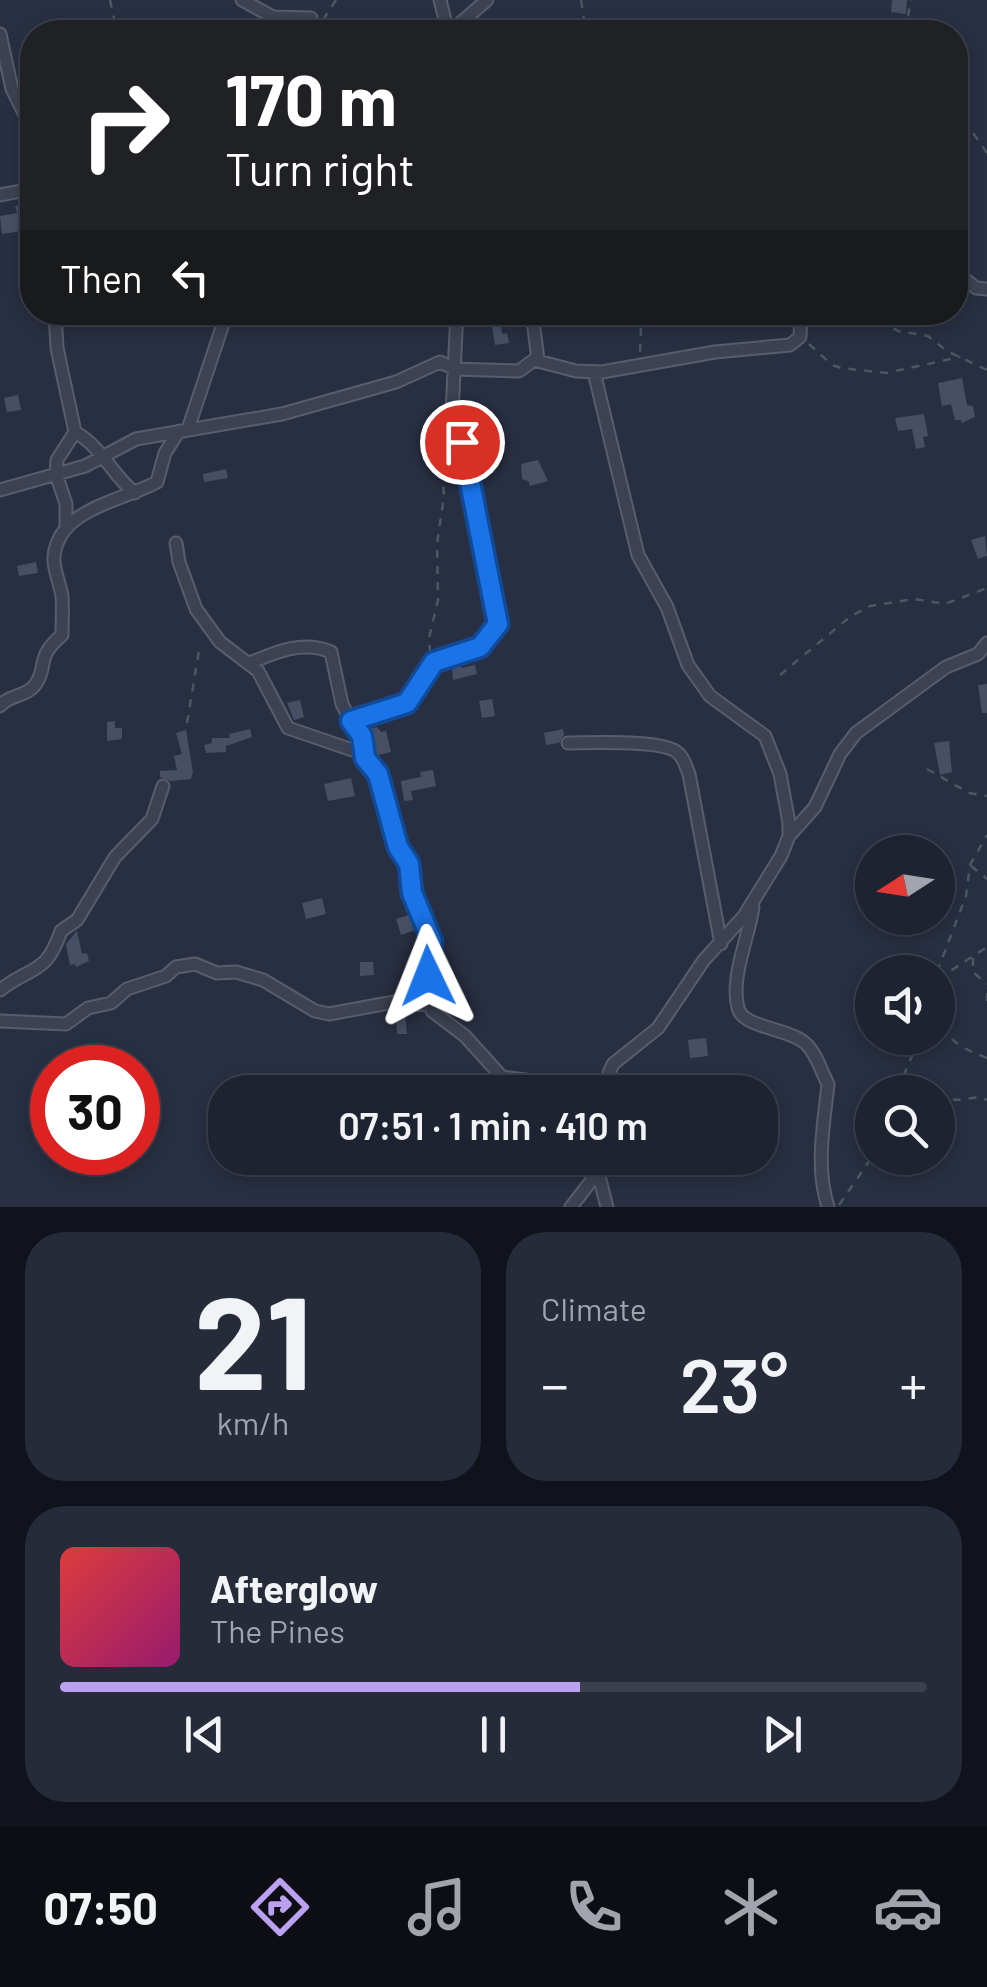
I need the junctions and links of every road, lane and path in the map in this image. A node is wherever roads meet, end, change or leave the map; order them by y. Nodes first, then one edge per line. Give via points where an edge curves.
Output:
1 (242, 0) edge
2 (487, 0) edge
3 (312, 18) joint
4 (321, 20) edge
5 (463, 20) edge
6 (0, 34) edge
7 (20, 105) edge
8 (968, 126) edge
9 (987, 153) edge
10 (56, 325) edge
11 (222, 325) edge
12 (456, 325) edge
13 (534, 325) edge
14 (641, 325) edge
15 (800, 325) edge
16 (888, 325) edge
17 (800, 337) junction
18 (960, 356) junction
19 (538, 360) junction
20 (640, 366) junction
21 (454, 370) junction
22 (987, 370) edge
23 (594, 372) junction
24 (454, 421) junction
25 (183, 430) junction
26 (75, 432) junction
27 (104, 455) junction
28 (56, 474) junction
29 (0, 490) edge
30 (135, 493) junction
31 (66, 528) junction
32 (176, 543) dead end
33 (987, 588) edge
34 (987, 643) edge
35 (200, 645) dead end
36 (250, 663) junction
37 (427, 668) junction
38 (780, 675) dead end
39 (0, 706) edge
40 (351, 721) junction
41 (187, 723) dead end
42 (568, 743) dead end
43 (364, 754) junction
44 (927, 769) dead end
45 (163, 786) dead end
46 (987, 796) edge
47 (788, 836) junction
48 (987, 836) edge
49 (970, 865) junction
50 (987, 879) edge
51 (755, 898) junction
52 (722, 944) junction
53 (987, 947) edge
54 (974, 954) junction
55 (943, 955) edge
56 (955, 967) edge
57 (987, 984) edge
58 (0, 990) edge
59 (987, 993) edge
60 (429, 1004) junction
61 (987, 1004) edge
62 (0, 1021) edge
63 (955, 1043) edge
64 (987, 1058) edge
65 (501, 1075) edge
66 (609, 1075) edge
67 (955, 1100) edge
68 (987, 1100) edge
69 (591, 1175) edge
70 (601, 1175) edge
71 (858, 1175) edge
72 (571, 1207) edge
73 (606, 1207) edge
74 (828, 1207) edge
75 (838, 1207) edge

1 - 3 street via 274,17
2 - 5 street
3 - 4 path
6 - 7 street
8 - 9 path
10 - 26 street
11 - 25 street
12 - 21 street
13 - 19 street
14 - 20 path
15 - 17 street
16 - 18 path via 928,336
17 - 18 path via 841,368 890,373
17 - 20 street via 781,347
18 - 22 path
19 - 21 street via 518,371
19 - 23 street
20 - 23 street
21 - 24 street
21 - 25 street via 440,362 396,382 282,414
23 - 47 street via 638,555 688,664 710,696 765,736 787,802
24 - 37 path via 442,466 438,600
24 - 37 street via 498,620 480,647
25 - 27 street via 136,439
25 - 30 street via 164,453 157,482
26 - 27 street
26 - 28 street
27 - 28 street
27 - 30 street
28 - 29 street
28 - 31 street
30 - 31 street via 106,501
31 - 39 street via 54,558 62,635 46,648 38,681
32 - 36 street via 196,609 220,642
33 - 38 path via 945,604 914,599 870,606
34 - 47 street via 856,732 815,807
35 - 41 path
36 - 40 street via 284,648 331,652
36 - 43 street via 288,728
37 - 40 street via 407,703
40 - 43 street
42 - 52 street via 678,753 689,774
43 - 60 street via 378,774 432,941
44 - 46 path
45 - 58 street via 152,819 116,857 77,920 61,931 44,966
47 - 51 street
48 - 49 path
49 - 50 path
49 - 55 path
51 - 52 street
51 - 74 street via 738,1009 750,1022 804,1042 828,1084 821,1165
52 - 66 street via 658,1028 612,1064
53 - 54 path
54 - 56 path
54 - 57 path via 973,972
59 - 61 path
60 - 62 street via 394,1002 329,1014 264,980 196,964 127,988 111,1004 88,1008 66,1024
60 - 65 street
63 - 64 path
67 - 68 path
69 - 72 street
70 - 73 street
71 - 75 path

